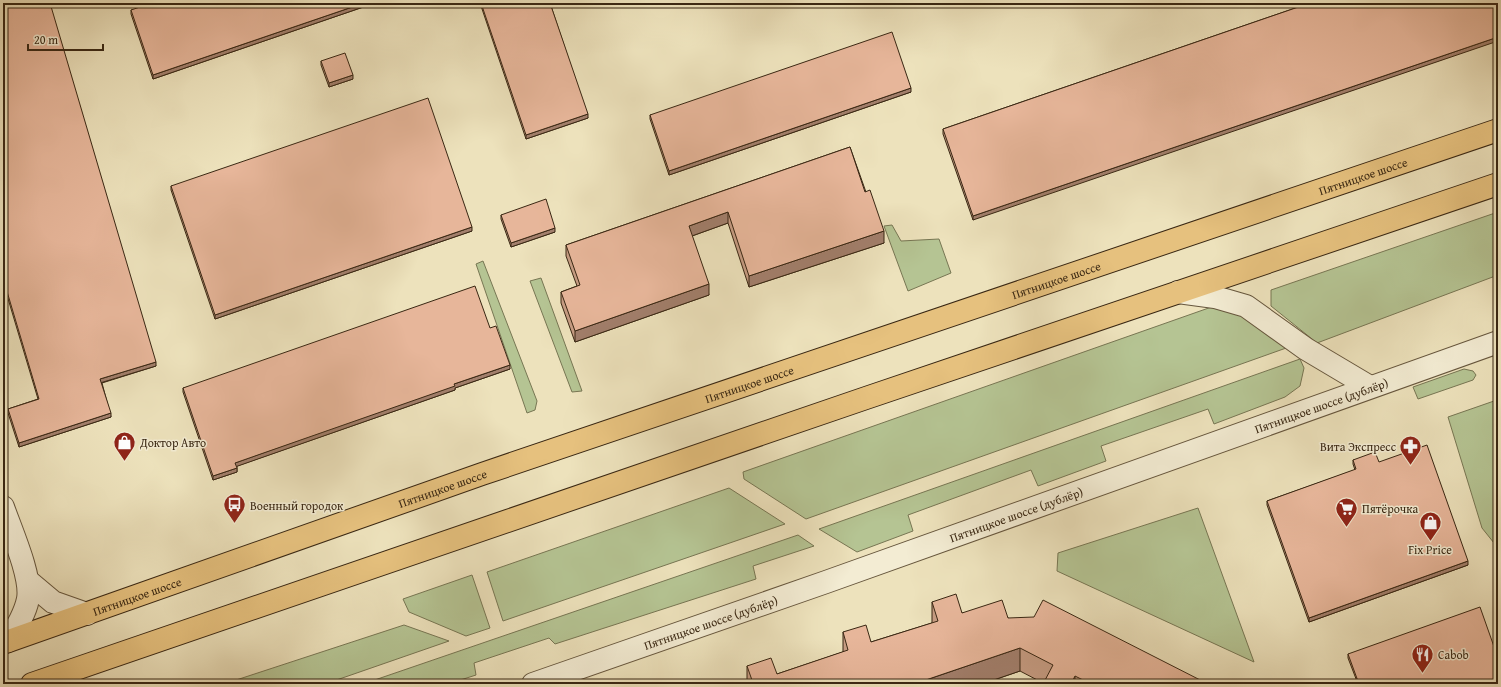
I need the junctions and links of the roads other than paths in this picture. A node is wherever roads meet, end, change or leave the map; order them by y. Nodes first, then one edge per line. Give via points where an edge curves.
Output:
1 (1498, 130) edge
2 (1498, 184) edge
3 (1178, 292) junction
4 (1498, 342) edge
5 (1370, 387) junction
6 (3, 507) edge
7 (28, 581) junction
8 (87, 614) junction
9 (6, 642) edge
10 (32, 684) edge
11 (533, 684) edge

1 - 8 main road, Пятницкое шоссе via 482,474
2 - 3 main road
3 - 5 street via 1215,297 1246,306 1306,349
3 - 10 main road
4 - 5 street, Пятницкое шоссе (дублёр)
5 - 11 street, Пятницкое шоссе (дублёр)
6 - 7 street
7 - 8 street via 53,602
7 - 9 street via 28,597 24,612
8 - 9 main road, Пятницкое шоссе

